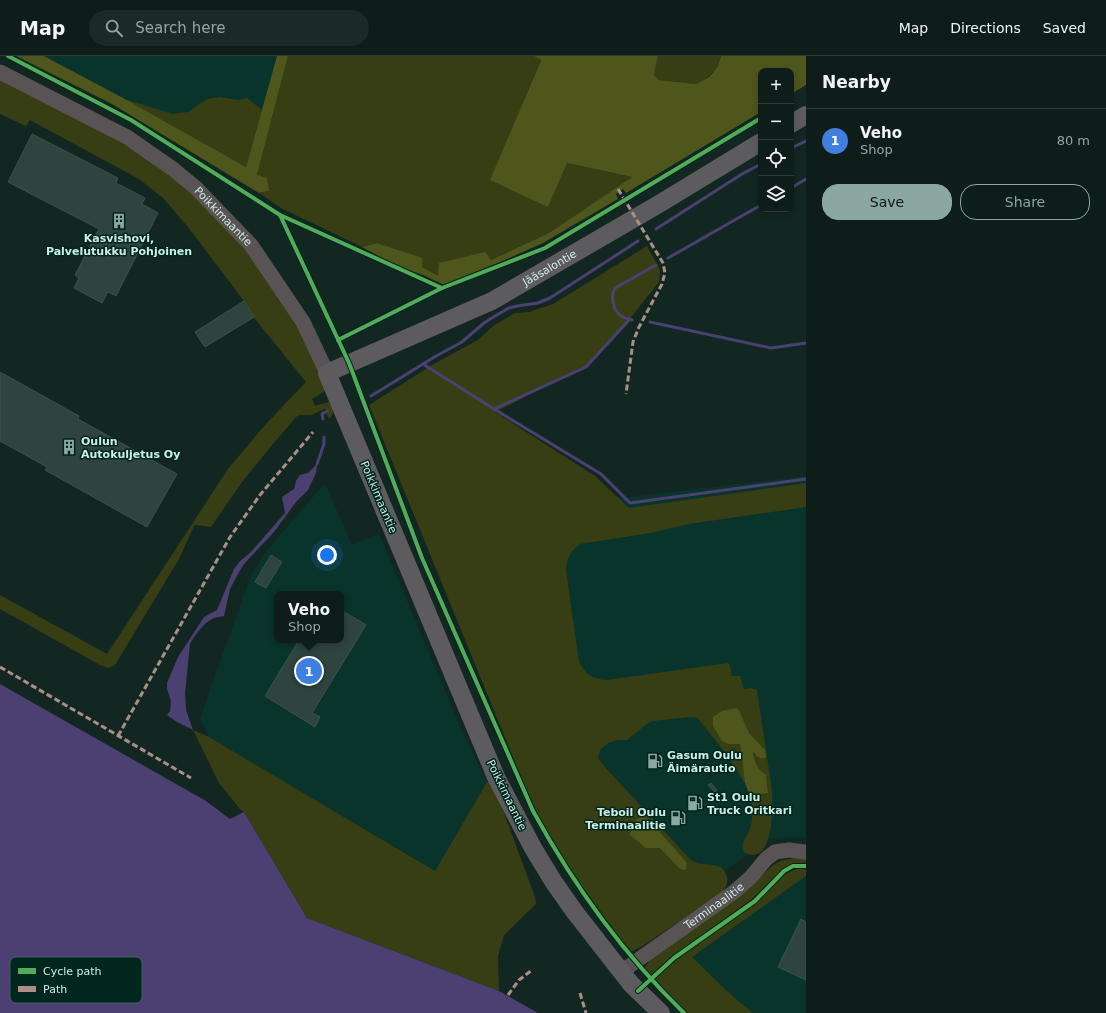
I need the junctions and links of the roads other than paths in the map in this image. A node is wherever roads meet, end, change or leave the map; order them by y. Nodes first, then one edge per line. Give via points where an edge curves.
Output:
1 (0, 72) edge
2 (806, 115) edge
3 (794, 122) edge
4 (758, 144) edge
5 (327, 373) junction
6 (806, 852) edge
7 (621, 972) junction
8 (661, 1013) edge

1 - 5 street, Poikkimaantie via 127,137 196,188 251,245 303,322
2 - 3 main road
4 - 5 main road, Jääsalontie via 492,301
5 - 7 main road, Poikkimaantie via 496,777 553,881
6 - 7 street, Terminaalitie via 775,852 734,892
7 - 8 main road, Poikkimaantie

